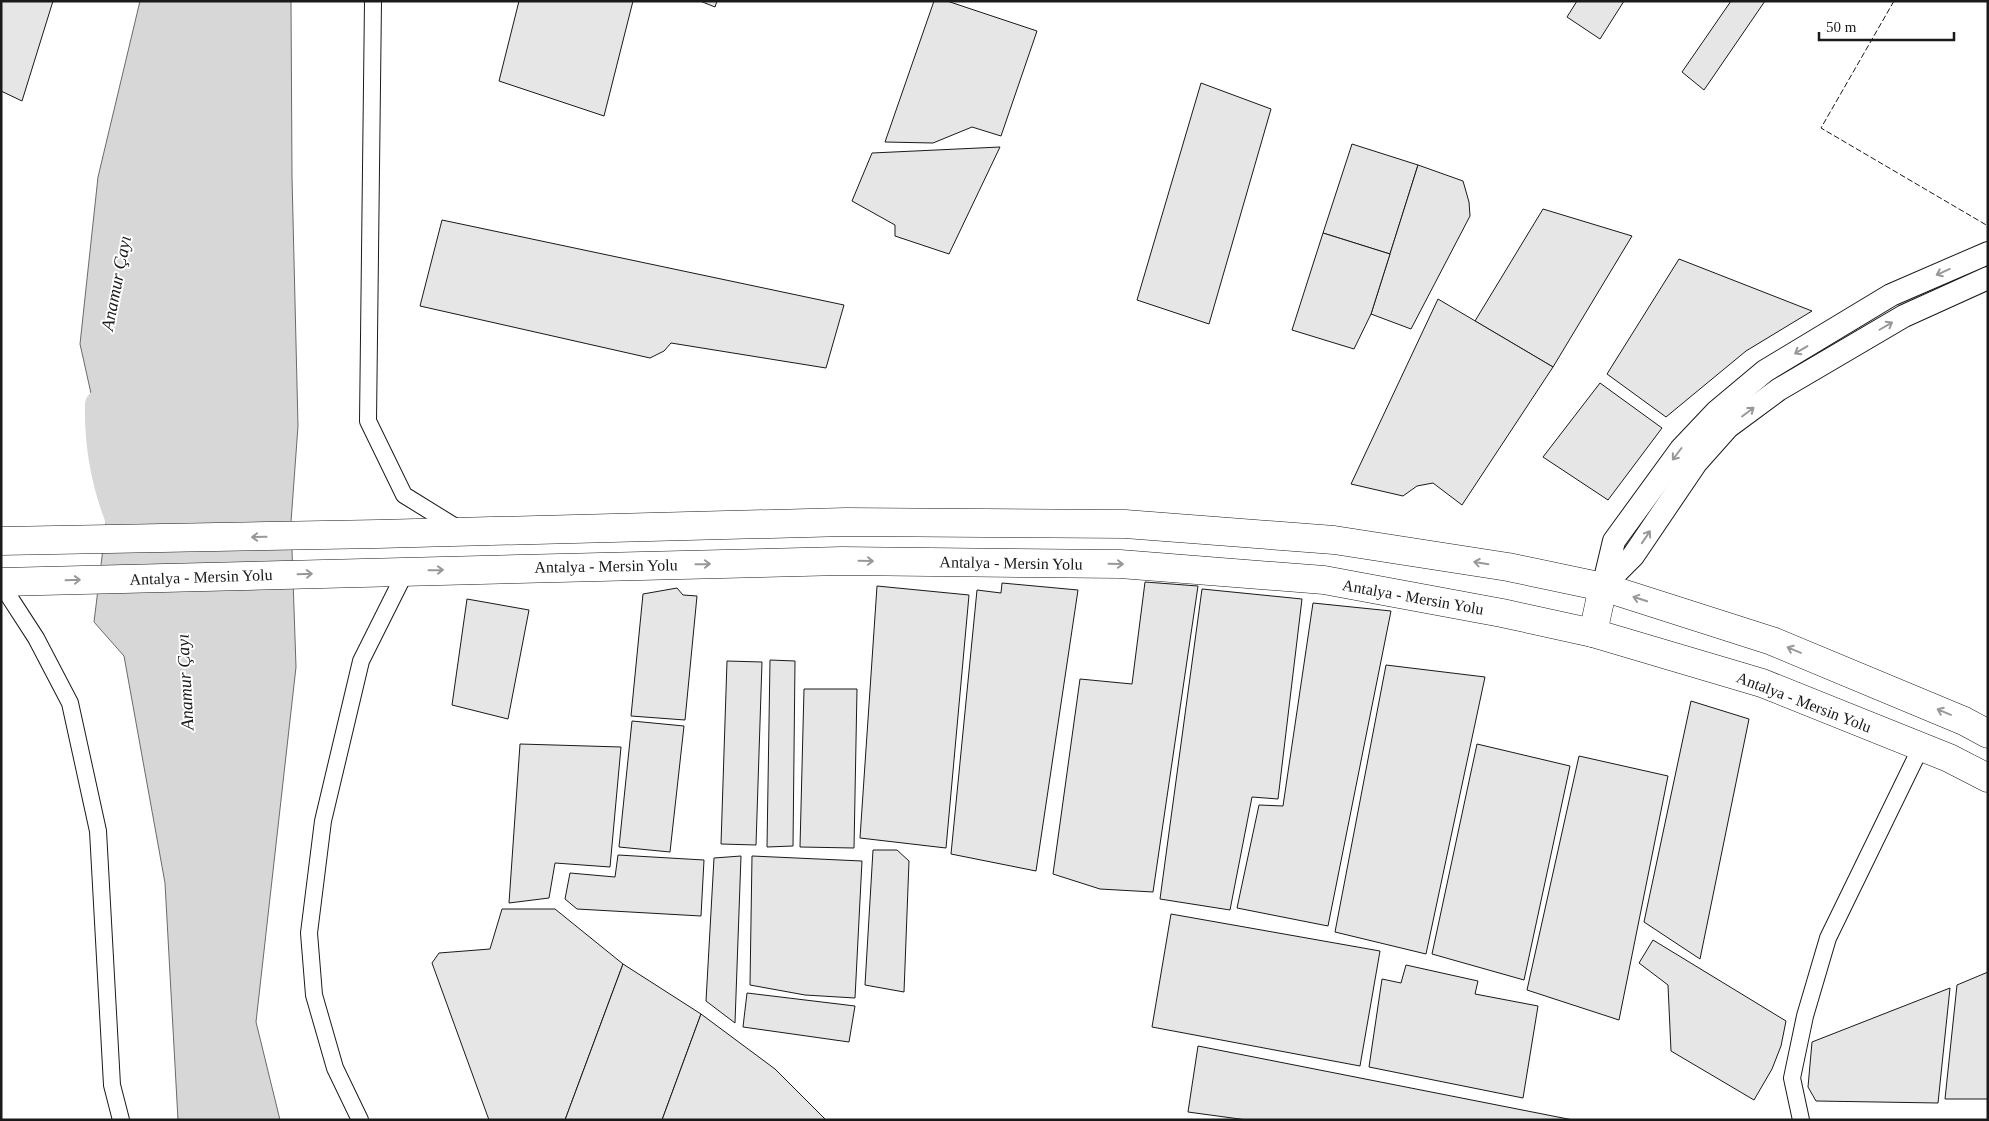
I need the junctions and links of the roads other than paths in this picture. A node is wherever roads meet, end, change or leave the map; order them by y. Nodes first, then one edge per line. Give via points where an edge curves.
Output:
1 (373, 1) edge
2 (1988, 253) edge
3 (1988, 278) edge
4 (462, 532) junction
5 (13, 541) edge
6 (397, 571) junction
7 (9, 583) edge
8 (1603, 587) junction
9 (1593, 633) junction
10 (1988, 734) edge
11 (1921, 747) junction
12 (1988, 778) edge
13 (121, 1120) edge
14 (360, 1120) edge
15 (1801, 1120) edge

1 - 4 street via 368,421 404,495
2 -> 8 street via 1891,295 1765,372 1716,412 1681,449 1614,541
8 -> 3 street via 1633,556 1696,463 1728,427 1778,390 1904,316
4 -> 5 highway
8 -> 4 highway via 1508,567 1334,540 1125,524 846,522
7 -> 6 highway, Antalya - Mersin Yolu
6 -> 9 highway, Antalya - Mersin Yolu via 842,561 1120,564 1324,580
6 - 14 street via 361,661 323,821 309,933 314,995 335,1068
7 - 13 street via 70,703 98,831 112,1085
8 - 9 highway
10 -> 8 highway via 1772,641
9 - 11 highway, Antalya - Mersin Yolu via 1762,683
11 - 12 highway, Antalya - Mersin Yolu
11 - 15 street via 1828,938 1804,1016 1792,1078

